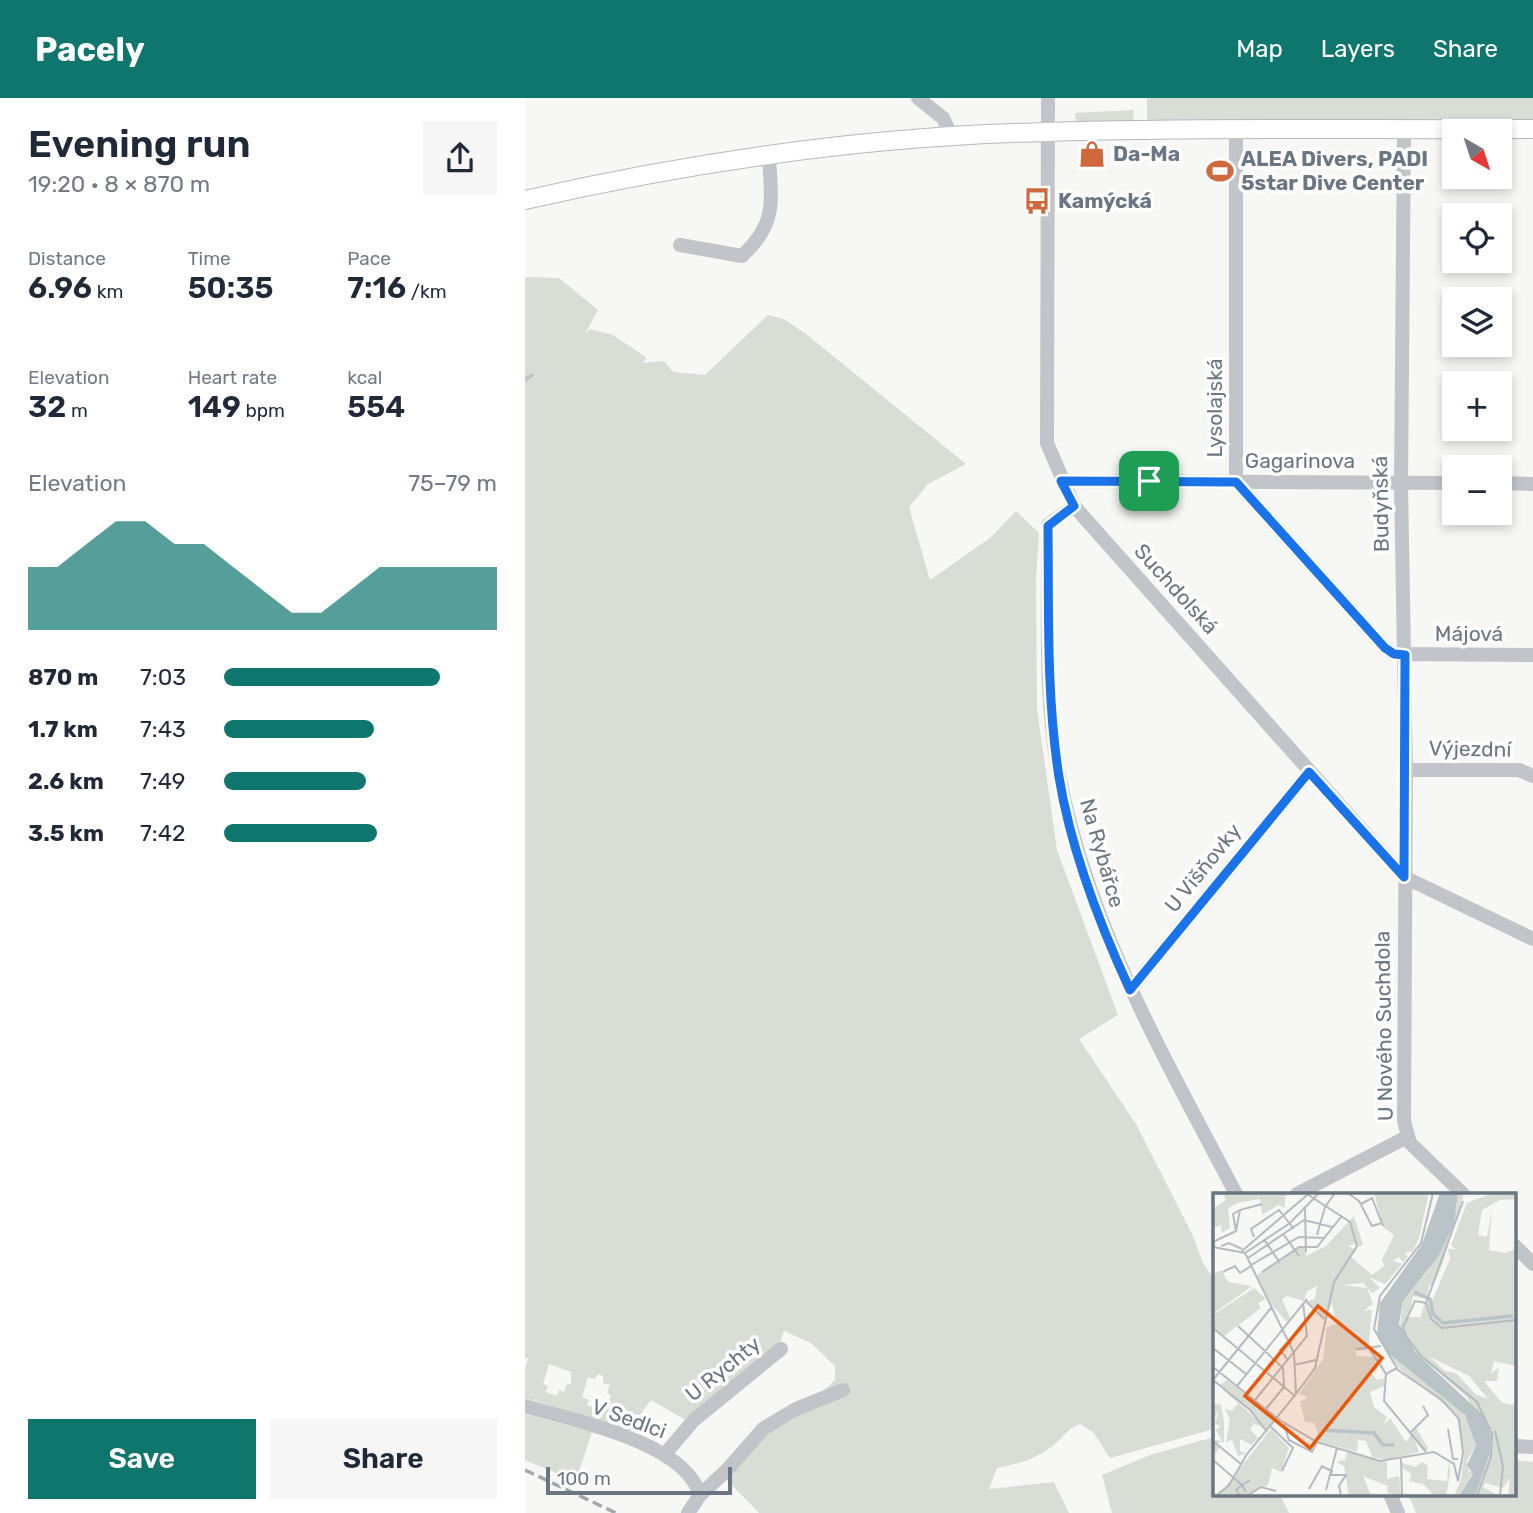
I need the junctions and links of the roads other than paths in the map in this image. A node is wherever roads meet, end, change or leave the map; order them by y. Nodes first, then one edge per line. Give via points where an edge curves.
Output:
1 (918, 98) edge
2 (1048, 98) edge
3 (1533, 129) edge
4 (1404, 130) junction
5 (1236, 131) junction
6 (1047, 132) junction
7 (952, 137) junction
8 (769, 155) junction
9 (525, 200) edge
10 (680, 245) dead end
11 (1061, 481) junction
12 (1236, 482) junction
13 (1402, 483) junction
14 (1442, 483) edge
15 (1512, 483) edge
16 (1533, 484) edge
17 (1074, 506) junction
18 (1405, 655) junction
19 (1533, 655) edge
20 (1406, 770) junction
21 (1309, 772) junction
22 (1533, 776) edge
23 (1404, 877) junction
24 (1533, 939) edge
25 (1130, 990) junction
26 (1407, 1137) junction
27 (1235, 1193) edge
28 (1301, 1193) edge
29 (1461, 1193) edge
30 (1515, 1246) edge
31 (1533, 1264) edge
32 (781, 1349) dead end
33 (843, 1390) dead end
34 (525, 1406) edge
35 (1515, 1446) edge
36 (1533, 1447) edge
37 (665, 1454) junction
38 (700, 1494) junction
39 (1391, 1496) edge
40 (688, 1513) edge
41 (1398, 1513) edge

1 - 7 street via 943,118
2 - 6 street, Suchdolská
3 - 4 main road
4 - 5 main road
4 - 13 street, Budyňská
5 - 6 main road
5 - 12 street, Lysolajská
6 - 7 main road
6 - 11 street, Suchdolská via 1047,443
7 - 8 main road
8 - 9 main road via 617,179
8 - 10 street via 771,207 760,239 742,256
11 - 12 street, Gagarinova
11 - 17 street, Suchdolská
12 - 13 street, Gagarinova
12 - 18 street, Lysolajská via 1385,648
13 - 14 street, Gagarinova
13 - 18 street, Budyňská
15 - 16 street
17 - 21 street, Suchdolská
17 - 25 street, Na Rybářce via 1048,526 1051,708 1060,779 1091,900
18 - 19 street, Májová
18 - 20 street, Budyňská
20 - 22 street, Výjezdní via 1519,770
20 - 23 street, Budyňská
21 - 23 street, Suchdolská
21 - 25 street, U Višňovky
23 - 24 street, Suchdolská
23 - 26 street, U Nového Suchdola
25 - 27 street, Na Rybářce
26 - 28 street
26 - 29 street, U Nového Suchdola
30 - 31 street
32 - 37 street, U Rychty via 694,1420
33 - 38 street via 764,1428
34 - 37 street, V Sedlci
35 - 36 street
37 - 38 street, V Sedlci via 690,1474
38 - 40 street
39 - 41 street

